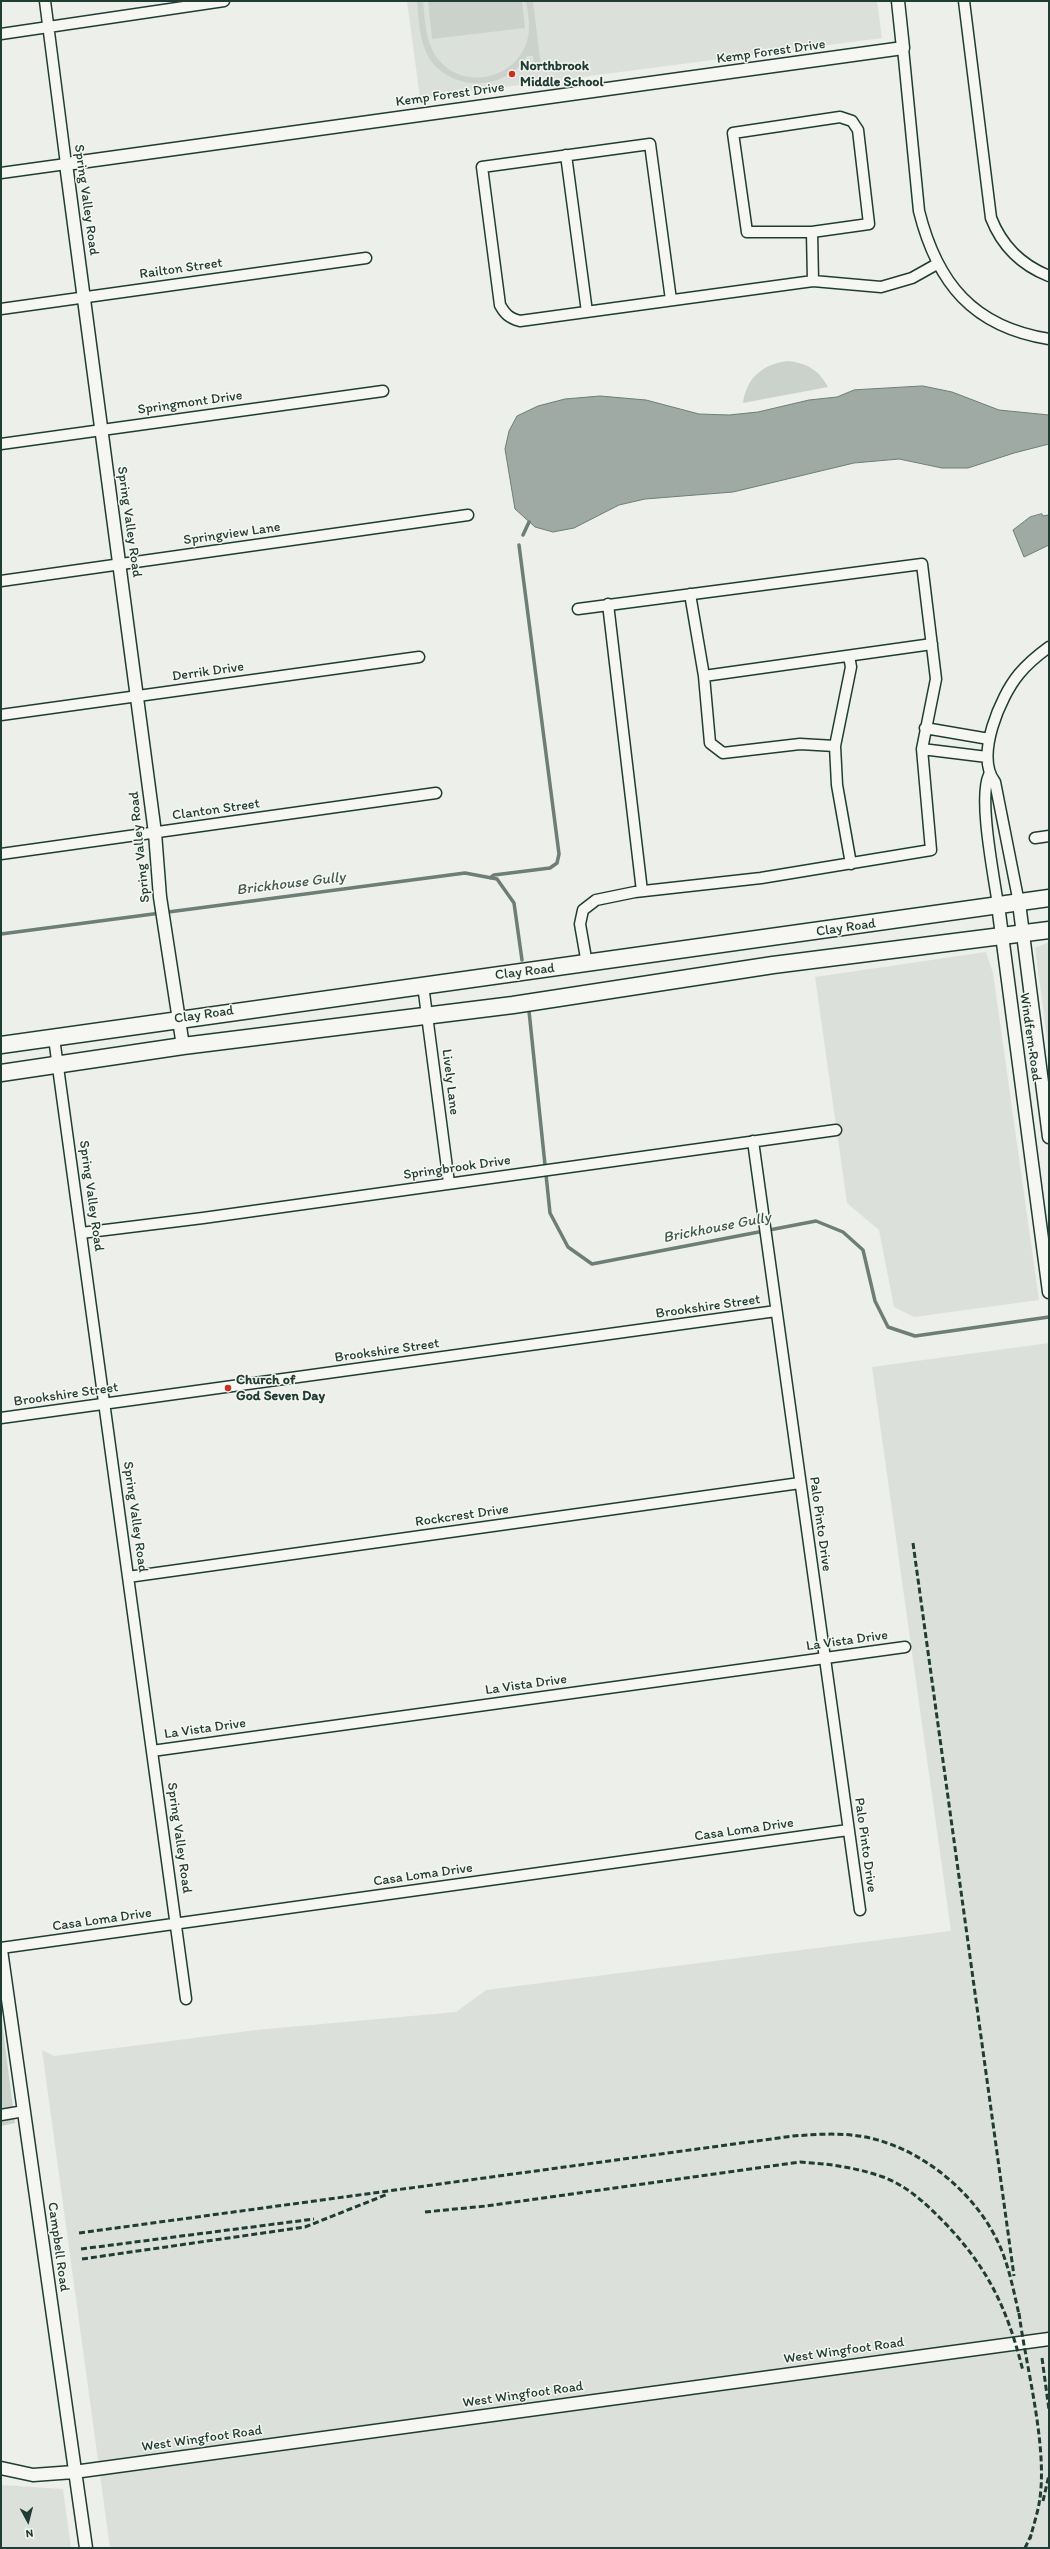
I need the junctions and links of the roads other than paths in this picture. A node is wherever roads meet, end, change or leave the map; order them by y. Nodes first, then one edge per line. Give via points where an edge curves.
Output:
1 (45, 1) edge
2 (224, 1) edge
3 (898, 1) edge
4 (964, 1) edge
5 (48, 28) junction
6 (1, 34) edge
7 (903, 48) junction
8 (566, 155) junction
9 (66, 164) junction
10 (1, 173) edge
11 (812, 232) junction
12 (366, 258) dead end
13 (937, 264) junction
14 (1049, 276) edge
15 (813, 281) junction
16 (84, 297) junction
17 (671, 300) junction
18 (1, 309) edge
19 (587, 312) junction
20 (1049, 339) edge
21 (383, 391) dead end
22 (101, 430) junction
23 (1, 444) edge
24 (468, 515) dead end
25 (119, 564) junction
26 (1, 581) edge
27 (690, 594) junction
28 (608, 604) junction
29 (578, 609) dead end
30 (932, 644) junction
31 (1049, 647) edge
32 (849, 656) junction
33 (420, 657) dead end
34 (704, 676) junction
35 (136, 696) junction
36 (1, 715) edge
37 (925, 728) junction
38 (989, 739) junction
39 (835, 746) junction
40 (922, 749) junction
41 (987, 757) junction
42 (989, 775) junction
43 (436, 793) dead end
44 (155, 833) junction
45 (1049, 836) edge
46 (1035, 838) dead end
47 (1, 854) edge
48 (851, 864) junction
49 (642, 891) junction
50 (1049, 898) edge
51 (1018, 903) junction
52 (998, 905) junction
53 (1049, 930) edge
54 (1024, 934) junction
55 (1002, 937) junction
56 (772, 939) junction
57 (587, 964) junction
58 (773, 965) junction
59 (423, 984) junction
60 (428, 1017) junction
61 (179, 1019) junction
62 (54, 1038) junction
63 (1, 1045) edge
64 (183, 1046) junction
65 (58, 1065) junction
66 (1, 1073) edge
67 (836, 1130) dead end
68 (1049, 1137) edge
69 (1049, 1140) edge
70 (753, 1141) junction
71 (1029, 1142) junction
72 (449, 1183) junction
73 (81, 1233) junction
74 (1049, 1286) edge
75 (776, 1311) junction
76 (104, 1404) junction
77 (1, 1418) edge
78 (800, 1483) junction
79 (128, 1577) junction
80 (905, 1647) dead end
81 (825, 1658) junction
82 (152, 1751) junction
83 (848, 1830) junction
84 (860, 1910) dead end
85 (176, 1924) junction
86 (1, 1949) edge
87 (186, 1999) dead end
88 (24, 2111) junction
89 (1, 2114) edge
90 (1049, 2339) edge
91 (1, 2468) edge
92 (74, 2472) junction
93 (86, 2548) edge

1 - 5 street, Spring Valley Road
2 - 5 street
3 - 7 street
4 - 14 street via 990,218 1006,246 1019,260
5 - 6 street
5 - 9 street, Spring Valley Road
7 - 9 street, Kemp Forest Drive
7 - 13 street via 919,211 925,236
8 - 17 street via 650,144
8 - 19 street
8 - 19 street via 482,167 500,305 508,316 520,321
9 - 10 street, Kemp Forest Drive
9 - 16 street, Spring Valley Road
11 - 11 street via 747,232 733,132 840,117 852,121 858,130 869,224
11 - 15 street
12 - 16 street, Railton Street
13 - 15 street via 912,278 881,287
13 - 20 street via 954,289 990,321 1032,337
15 - 17 street
16 - 18 street, Railton Street
16 - 22 street, Spring Valley Road
17 - 19 street
21 - 22 street, Springmont Drive
22 - 23 street, Springmont Drive
22 - 25 street, Spring Valley Road
24 - 25 street, Springview Lane
25 - 26 street, Springview Lane
25 - 35 street, Spring Valley Road
27 - 28 street
27 - 30 street via 922,564
27 - 34 street
28 - 29 street
28 - 49 street
30 - 32 street
30 - 37 street via 936,679
31 - 38 street via 1018,675 1000,707
32 - 34 street
32 - 39 street via 851,667
33 - 35 street, Derrik Drive
34 - 39 street via 710,743 723,753 800,744
35 - 36 street, Derrik Drive
35 - 44 street, Spring Valley Road
37 - 38 street
37 - 40 street
38 - 41 street
39 - 48 street via 837,785
40 - 41 street
40 - 48 street via 931,850
41 - 42 street
42 - 51 street via 995,782
42 - 52 street via 985,784 986,802
43 - 44 street, Clanton Street
44 - 47 street, Clanton Street
44 - 61 street, Spring Valley Road via 160,897
45 - 46 street
48 - 49 street via 761,878
49 - 57 street via 596,900 583,910 580,924
50 - 51 main road, Clay Road
51 - 52 main road, Clay Road
51 - 54 street, Windfern Road
52 - 55 street, Windfern Road
52 - 56 main road, Clay Road
53 - 54 main road, Clay Road
54 - 55 main road, Clay Road
54 - 68 street, Windfern Road
55 - 58 main road, Clay Road
55 - 71 street, Windfern Road
56 - 57 main road, Clay Road
56 - 58 main road
57 - 59 main road, Clay Road
58 - 60 main road, Clay Road
59 - 60 street, Lively Lane
59 - 61 main road, Clay Road
60 - 64 main road, Clay Road
60 - 72 street, Lively Lane
61 - 62 main road, Clay Road
61 - 64 street, Spring Valley Road
62 - 63 main road, Clay Road
62 - 65 street, Spring Valley Road
64 - 65 main road, Clay Road
65 - 66 main road, Clay Road
65 - 73 street, Spring Valley Road
67 - 70 street, Springbrook Drive
69 - 71 street
70 - 72 street, Springbrook Drive
70 - 75 street, Palo Pinto Drive
71 - 74 street, Windfern Road
72 - 73 street, Springbrook Drive
73 - 76 street, Spring Valley Road
75 - 76 street, Brookshire Street
75 - 78 street, Palo Pinto Drive
76 - 77 street, Brookshire Street
76 - 79 street, Spring Valley Road
78 - 79 street, Rockcrest Drive
78 - 81 street, Palo Pinto Drive
79 - 82 street, Spring Valley Road
80 - 81 street, La Vista Drive
81 - 82 street, La Vista Drive
81 - 83 street, Palo Pinto Drive
82 - 85 street, Spring Valley Road
83 - 84 street, Palo Pinto Drive
83 - 85 street, Casa Loma Drive
85 - 86 street, Casa Loma Drive
85 - 87 street, Spring Valley Road
86 - 88 street, Campbell Road
88 - 89 street
88 - 92 street, Campbell Road
90 - 92 street, West Wingfoot Road
91 - 92 street, West Wingfoot Road via 33,2475
92 - 93 street, Campbell Road

